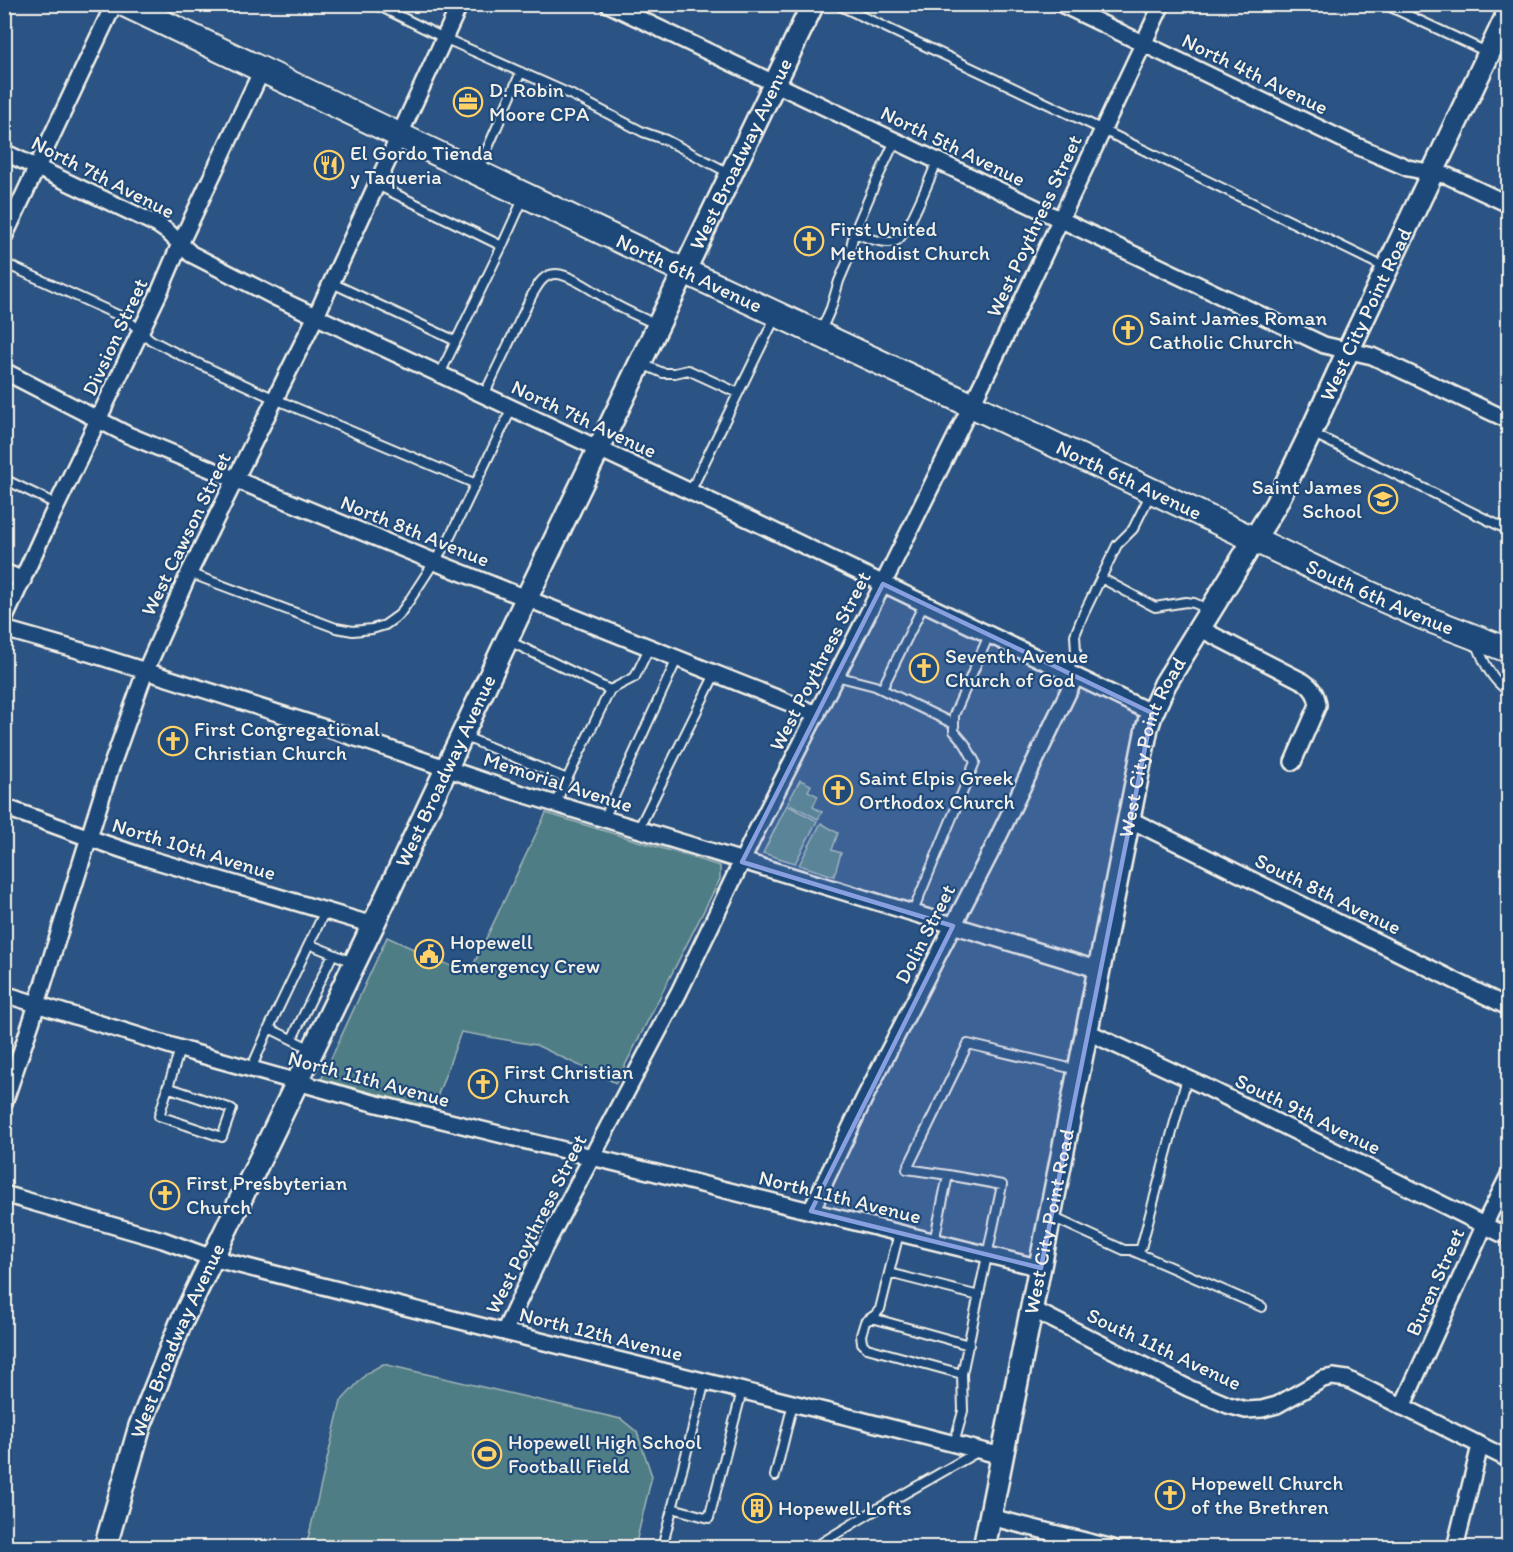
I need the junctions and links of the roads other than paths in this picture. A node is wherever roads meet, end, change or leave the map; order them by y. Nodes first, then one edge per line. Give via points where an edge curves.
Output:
1 (114, 4) edge
2 (124, 4) edge
3 (375, 4) edge
4 (460, 4) edge
5 (608, 4) edge
6 (813, 4) edge
7 (836, 4) edge
8 (1061, 4) edge
9 (1162, 4) edge
10 (1384, 4) edge
11 (1509, 13) edge
12 (444, 38) junction
13 (1144, 44) junction
14 (1489, 53) junction
15 (262, 70) junction
16 (521, 72) junction
17 (774, 84) junction
18 (1103, 130) junction
19 (399, 136) junction
20 (895, 141) junction
21 (4, 152) edge
22 (937, 162) junction
23 (36, 167) junction
24 (477, 173) junction
25 (1433, 173) junction
26 (732, 174) junction
27 (377, 185) junction
28 (525, 195) junction
29 (1509, 204) edge
30 (1060, 220) junction
31 (854, 233) junction
32 (4, 237) edge
33 (180, 244) junction
34 (502, 246) junction
35 (4, 263) edge
36 (1387, 268) junction
37 (684, 271) junction
38 (332, 283) junction
39 (777, 314) junction
40 (316, 316) junction
41 (658, 326) junction
42 (141, 331) junction
43 (820, 334) junction
44 (456, 341) junction
45 (1348, 351) junction
46 (640, 364) junction
47 (4, 371) edge
48 (440, 374) junction
49 (738, 393) junction
50 (484, 395) junction
51 (275, 399) junction
52 (971, 405) junction
53 (512, 408) junction
54 (99, 420) junction
55 (1509, 420) edge
56 (1311, 432) junction
57 (599, 450) junction
58 (4, 478) edge
59 (235, 480) junction
60 (476, 484) junction
61 (690, 492) junction
62 (1152, 492) junction
63 (58, 505) junction
64 (1509, 530) edge
65 (1254, 540) junction
66 (435, 562) junction
67 (4, 572) edge
68 (189, 573) junction
69 (1101, 578) junction
70 (23, 580) junction
71 (883, 584) junction
72 (527, 598) junction
73 (924, 604) junction
74 (1210, 610) junction
75 (4, 620) edge
76 (1199, 628) junction
77 (4, 629) edge
78 (989, 635) junction
79 (1474, 637) junction
80 (507, 640) junction
81 (649, 648) junction
82 (1509, 650) edge
83 (677, 659) junction
84 (145, 672) junction
85 (715, 674) junction
86 (1072, 674) junction
87 (836, 676) junction
88 (882, 689) junction
89 (610, 690) junction
90 (1509, 691) edge
91 (1152, 713) junction
92 (817, 714) junction
93 (954, 724) junction
94 (462, 736) junction
95 (1293, 762) dead end
96 (446, 768) junction
97 (567, 779) junction
98 (555, 804) junction
99 (4, 807) edge
100 (604, 819) junction
101 (1129, 819) junction
102 (638, 830) junction
103 (89, 838) junction
104 (742, 862) junction
105 (325, 911) junction
106 (912, 914) junction
107 (373, 925) junction
108 (953, 926) junction
109 (309, 944) junction
110 (333, 954) junction
111 (355, 963) junction
112 (1100, 970) junction
113 (4, 994) edge
114 (37, 1005) junction
115 (1509, 1007) edge
116 (269, 1028) junction
117 (1088, 1032) junction
118 (292, 1039) junction
119 (180, 1049) junction
120 (313, 1050) junction
121 (251, 1069) junction
122 (1080, 1070) junction
123 (1187, 1078) junction
124 (297, 1082) junction
125 (167, 1088) junction
126 (4, 1103) edge
127 (592, 1158) junction
128 (948, 1175) junction
129 (1509, 1177) edge
130 (4, 1194) edge
131 (811, 1211) junction
132 (1051, 1216) junction
133 (1484, 1225) junction
134 (899, 1233) junction
135 (1509, 1237) edge
136 (934, 1242) junction
137 (1131, 1250) junction
138 (988, 1255) junction
139 (212, 1258) junction
140 (1041, 1268) junction
141 (889, 1273) junction
142 (979, 1296) junction
143 (1262, 1307) dead end
144 (1032, 1309) junction
145 (872, 1318) junction
146 (504, 1332) junction
147 (969, 1345) junction
148 (962, 1374) junction
149 (705, 1381) junction
150 (742, 1390) junction
151 (793, 1403) junction
152 (1402, 1407) junction
153 (954, 1444) junction
154 (1480, 1446) junction
155 (981, 1451) junction
156 (1002, 1456) junction
157 (1509, 1459) edge
158 (776, 1476) dead end
159 (672, 1508) junction
160 (990, 1517) junction
161 (105, 1548) edge
162 (662, 1548) edge
163 (813, 1548) edge
164 (984, 1548) edge
165 (1113, 1548) edge
166 (1455, 1548) edge

1 - 23 street
2 - 15 main road, North 6th Avenue
3 - 12 lane
4 - 12 street, West Cawson Street
5 - 17 street, North 5th Avenue
6 - 17 main road, West Broadway Avenue
7 - 18 lane
8 - 13 street, North 4th Avenue
9 - 13 street, West Poythress Street
10 - 14 lane
11 - 14 main road, West City Point Road
12 - 16 lane
12 - 19 street, West Cawson Street
13 - 18 street, West Poythress Street
13 - 25 street, North 4th Avenue via 1350,143 1408,168
14 - 25 main road, West City Point Road
15 - 19 main road, North 6th Avenue
15 - 33 street, Divsion Street
16 - 24 lane
16 - 26 lane
17 - 20 street, North 5th Avenue
17 - 26 main road, West Broadway Avenue
18 - 30 street, West Poythress Street
18 - 36 lane
19 - 24 main road, North 6th Avenue
19 - 27 street, West Cawson Street
20 - 22 street, North 5th Avenue
20 - 31 lane
21 - 23 street, North 7th Avenue
22 - 30 street, North 5th Avenue
22 - 31 lane via 910,222 897,241 880,241
23 - 32 street
23 - 33 street, North 7th Avenue via 158,225
24 - 28 main road, North 6th Avenue
25 - 29 street, North 4th Avenue via 1461,181
25 - 36 main road, West City Point Road
26 - 37 main road, West Broadway Avenue
27 - 34 lane
27 - 38 street, West Cawson Street
28 - 34 lane
28 - 37 main road, North 6th Avenue
30 - 45 street, North 5th Avenue via 1324,345
30 - 52 street, West Poythress Street
31 - 43 lane
33 - 40 street, North 7th Avenue via 191,254
33 - 42 street, Divsion Street
34 - 44 lane
35 - 42 lane via 122,317
36 - 45 main road, West City Point Road
37 - 39 main road, North 6th Avenue
37 - 41 main road, West Broadway Avenue
38 - 40 street, West Cawson Street
38 - 44 lane
39 - 43 main road, North 6th Avenue
39 - 49 lane
40 - 48 street, North 7th Avenue
40 - 51 street, West Cawson Street
41 - 46 main road, West Broadway Avenue
41 - 50 lane via 565,276 549,276 539,282
42 - 51 lane via 182,356
42 - 54 street, Divsion Street
43 - 52 main road, North 6th Avenue
44 - 48 lane
45 - 55 street, North 5th Avenue via 1372,356
45 - 56 main road, West City Point Road
46 - 49 lane via 663,373 688,370
46 - 57 main road, West Broadway Avenue
47 - 54 street, North 8th Avenue
48 - 50 street, North 7th Avenue
49 - 61 lane
50 - 53 street, North 7th Avenue
51 - 59 street, West Cawson Street
51 - 60 lane
52 - 62 main road, North 6th Avenue
52 - 71 street, West Poythress Street
53 - 57 street, North 7th Avenue
53 - 60 lane
54 - 59 street, North 8th Avenue
54 - 63 street, Divsion Street
56 - 64 lane
56 - 65 main road, West City Point Road
57 - 61 street, North 7th Avenue
57 - 72 main road, West Broadway Avenue
58 - 63 lane
59 - 66 street, North 8th Avenue
59 - 68 street, West Cawson Street
60 - 66 lane
61 - 71 street, North 7th Avenue
62 - 65 main road, North 6th Avenue
62 - 69 lane via 1132,529 1117,545
63 - 70 street, Divsion Street
65 - 74 main road, West City Point Road
65 - 79 main road, South 6th Avenue
66 - 68 lane via 399,615 386,625 353,631
66 - 72 street, North 8th Avenue
67 - 70 street
68 - 84 street, West Cawson Street
69 - 74 lane via 1155,607 1186,602
69 - 86 lane via 1075,635
70 - 75 street, Divsion Street
71 - 73 street, North 7th Avenue
71 - 87 street, West Poythress Street
72 - 80 main road, West Broadway Avenue
72 - 81 street, North 8th Avenue
73 - 78 street, North 7th Avenue
73 - 88 lane
74 - 76 main road, West City Point Road
76 - 91 main road, West City Point Road
76 - 95 street via 1311,687 1318,705
77 - 84 street, Memorial Avenue
78 - 86 street, North 7th Avenue
78 - 93 lane via 954,715
79 - 82 main road, South 6th Avenue
79 - 90 lane via 1485,665
80 - 89 lane
80 - 94 main road, West Broadway Avenue
81 - 83 street, North 8th Avenue
81 - 89 lane via 634,677
83 - 85 street, North 8th Avenue
83 - 100 lane
84 - 96 street, Memorial Avenue
84 - 103 street, West Cawson Street
85 - 92 street, North 8th Avenue
85 - 102 lane
86 - 91 street, North 7th Avenue
86 - 108 street, Dolin Street
87 - 88 lane
87 - 92 street, West Poythress Street
88 - 93 lane
89 - 97 lane
91 - 101 main road, West City Point Road
92 - 104 street, West Poythress Street
93 - 106 lane via 954,731 975,762
94 - 96 main road, West Broadway Avenue
94 - 97 lane
96 - 98 street, Memorial Avenue
96 - 107 main road, West Broadway Avenue
97 - 98 lane
98 - 100 street, Memorial Avenue
99 - 103 street, North 10th Avenue
100 - 102 street, Memorial Avenue
101 - 112 main road, West City Point Road
101 - 115 street, South 8th Avenue
102 - 104 street, Memorial Avenue
103 - 105 street, North 10th Avenue
103 - 114 street, West Cawson Street
104 - 106 street, Memorial Avenue
104 - 127 street, West Poythress Street
105 - 107 street, North 10th Avenue
105 - 109 lane
106 - 108 street, Memorial Avenue
107 - 111 main road, West Broadway Avenue
108 - 112 street, Memorial Avenue
108 - 131 street, Dolin Street
109 - 110 lane
109 - 116 lane
110 - 111 lane
110 - 118 lane
111 - 120 main road, West Broadway Avenue
112 - 117 main road, West City Point Road
113 - 114 street, North 11th Avenue
114 - 119 street, North 11th Avenue
114 - 126 street, West Cawson Street
116 - 118 lane
116 - 121 lane
117 - 122 main road, West City Point Road
117 - 123 street, South 9th Avenue
118 - 120 lane
119 - 121 street, North 11th Avenue
119 - 125 lane
120 - 124 main road, West Broadway Avenue
121 - 124 street, North 11th Avenue
122 - 128 lane via 969,1044 907,1169
122 - 132 main road, West City Point Road
123 - 133 street, South 9th Avenue
123 - 137 lane via 1142,1248
124 - 127 street, North 11th Avenue
124 - 139 main road, West Broadway Avenue
125 - 125 lane via 159,1116 222,1137 232,1109
127 - 131 street, North 11th Avenue
127 - 146 street, West Poythress Street
128 - 136 lane
128 - 138 lane via 1002,1185
129 - 133 street, Buren Street
130 - 139 street, North 12th Avenue
131 - 134 street, North 11th Avenue
132 - 137 lane
132 - 140 main road, West City Point Road
133 - 135 street, South 9th Avenue
133 - 152 street, Buren Street
134 - 136 street, North 11th Avenue
134 - 141 lane
136 - 138 street, North 11th Avenue
137 - 143 lane
138 - 140 street, North 11th Avenue
138 - 142 lane
139 - 146 street, North 12th Avenue
139 - 161 main road, West Broadway Avenue via 140,1426
140 - 144 main road, West City Point Road
141 - 142 lane
141 - 145 lane via 880,1309
142 - 147 lane
144 - 152 street, South 11th Avenue via 1227,1405 1262,1409 1333,1377 1347,1379
144 - 156 main road, West City Point Road
145 - 147 lane
145 - 148 lane via 865,1322 861,1335 867,1348
146 - 149 street, North 12th Avenue
147 - 148 lane
148 - 153 lane via 963,1411
149 - 150 street, North 12th Avenue
149 - 159 lane
150 - 151 street, North 12th Avenue
150 - 159 lane via 709,1518
151 - 153 street, North 12th Avenue
151 - 158 lane
152 - 154 street, South 11th Avenue
153 - 155 street, North 12th Avenue
154 - 157 street, South 11th Avenue
154 - 166 street
155 - 156 street, North 12th Avenue
155 - 163 lane
156 - 160 main road, West City Point Road
159 - 162 lane
160 - 164 main road, West City Point Road
160 - 165 street

